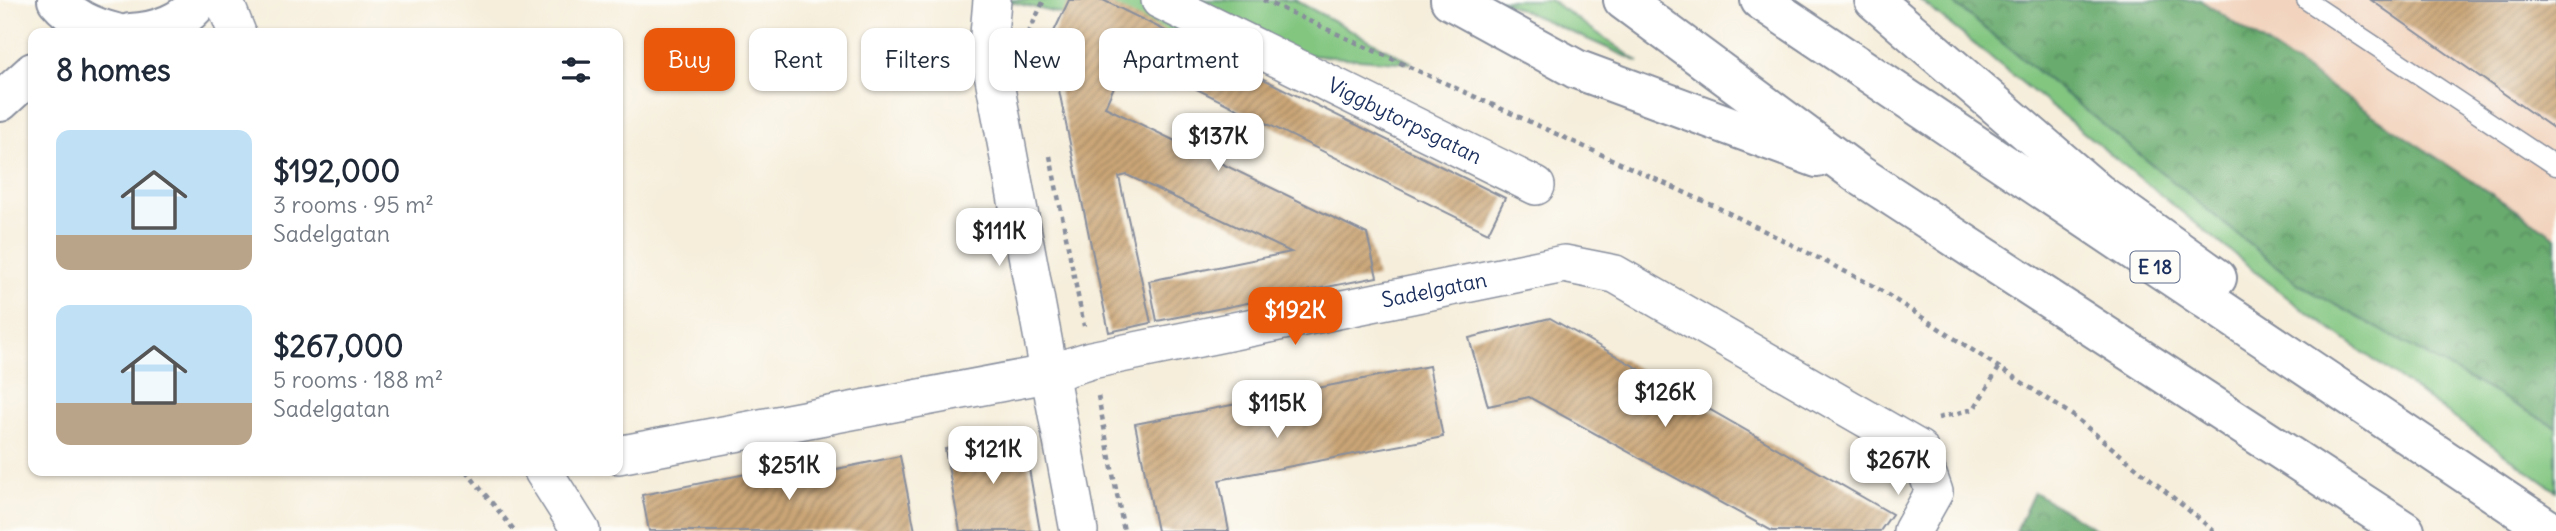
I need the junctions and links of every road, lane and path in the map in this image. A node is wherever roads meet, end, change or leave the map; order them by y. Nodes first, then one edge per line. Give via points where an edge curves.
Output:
1 (57, 0) edge
2 (200, 0) edge
3 (223, 0) edge
4 (992, 0) edge
5 (1044, 0) edge
6 (1160, 0) edge
7 (1263, 0) edge
8 (1450, 0) edge
9 (1623, 0) edge
10 (1760, 0) edge
11 (1874, 0) edge
12 (2306, 0) edge
13 (98, 28) edge
14 (154, 28) edge
15 (235, 28) edge
16 (1031, 28) edge
17 (28, 77) edge
18 (0, 102) edge
19 (1048, 146) dead end
20 (2556, 166) edge
21 (1858, 174) junction
22 (1535, 186) dead end
23 (1091, 360) junction
24 (2000, 368) junction
25 (1047, 374) junction
26 (1911, 444) junction
27 (623, 454) edge
28 (470, 476) edge
29 (546, 476) edge
30 (2556, 523) edge
31 (515, 531) edge
32 (581, 531) edge
33 (1079, 531) edge
34 (1124, 531) edge
35 (1912, 531) edge
36 (2214, 531) edge
37 (2405, 531) edge
38 (2551, 531) edge

1 - 13 main road via 66,11
2 - 14 main road via 175,22
3 - 15 street
4 - 25 street via 988,46
5 - 16 path
6 - 22 street, Viggbytorpsgatan
7 - 24 path via 1723,210 1874,286
8 - 21 main road via 1576,69
9 - 21 main road
10 - 38 main road, E 18
11 - 30 main road via 2097,192
12 - 20 lane
17 - 18 main road
19 - 23 path
21 - 37 main road
23 - 25 street, Sadelgatan
23 - 26 street, Sadelgatan via 1564,264 1615,274
23 - 34 path
24 - 26 path via 1973,409 1934,420
24 - 36 path via 2072,415
25 - 27 street, Sadelgatan
25 - 33 street
26 - 35 street via 1919,449 1934,492
28 - 31 path
29 - 32 street

